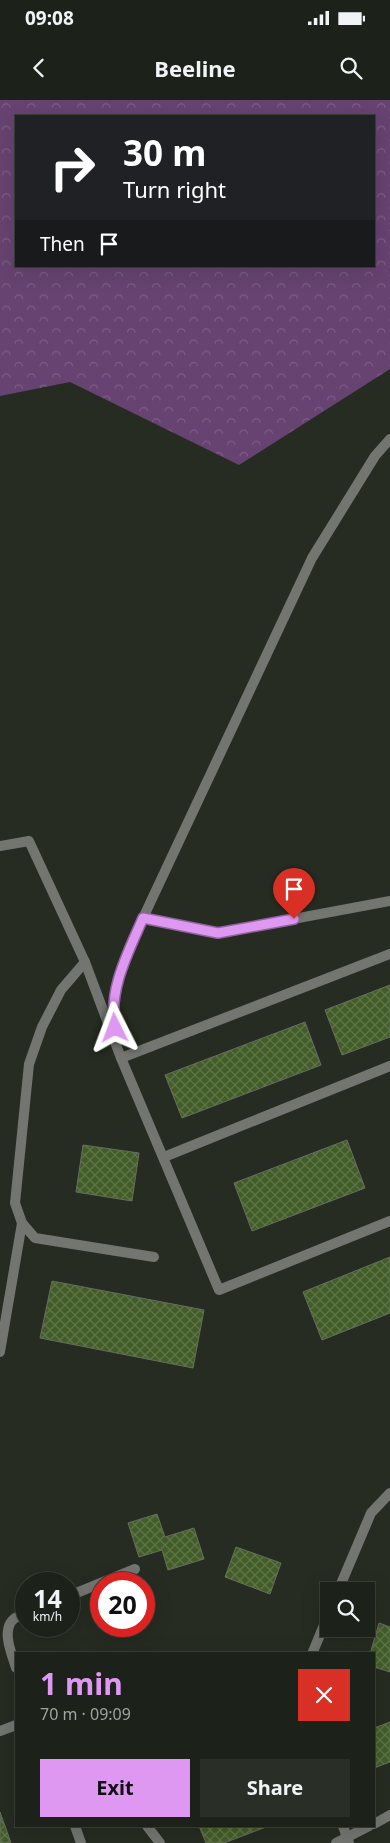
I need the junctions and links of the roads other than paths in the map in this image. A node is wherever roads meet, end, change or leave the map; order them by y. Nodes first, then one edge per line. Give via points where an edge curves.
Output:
1 (390, 438) edge
2 (0, 846) edge
3 (390, 902) edge
4 (143, 918) junction
5 (390, 954) edge
6 (86, 962) junction
7 (122, 1058) junction
8 (390, 1066) edge
9 (164, 1157) junction
10 (390, 1221) edge
11 (22, 1223) junction
12 (154, 1257) dead end
13 (0, 1352) edge
14 (390, 1493) edge
15 (135, 1569) dead end
16 (342, 1582) edge
17 (80, 1592) edge
18 (15, 1618) edge
19 (320, 1635) edge
20 (313, 1652) edge
21 (15, 1664) edge
22 (15, 1725) edge
23 (0, 1731) edge
24 (390, 1815) edge
25 (375, 1823) edge
26 (75, 1827) edge
27 (147, 1827) edge
28 (342, 1827) edge
29 (368, 1827) edge
30 (348, 1841) edge
31 (79, 1843) edge
32 (160, 1843) edge
33 (336, 1843) edge

1 - 4 street via 375,456 312,558
2 - 6 street via 29,841
3 - 4 street via 218,933
4 - 7 street via 120,970 112,1013
5 - 7 street
6 - 7 street
6 - 11 street via 61,990 42,1027 29,1064 15,1203
7 - 9 street
8 - 9 street
9 - 10 street via 220,1290
11 - 12 street via 36,1238
11 - 13 street
14 - 16 street via 371,1513
15 - 17 street
18 - 21 street via 7,1635
19 - 20 street
22 - 23 street
24 - 25 street
26 - 31 street
27 - 32 street
28 - 30 street
29 - 30 street
30 - 33 street

